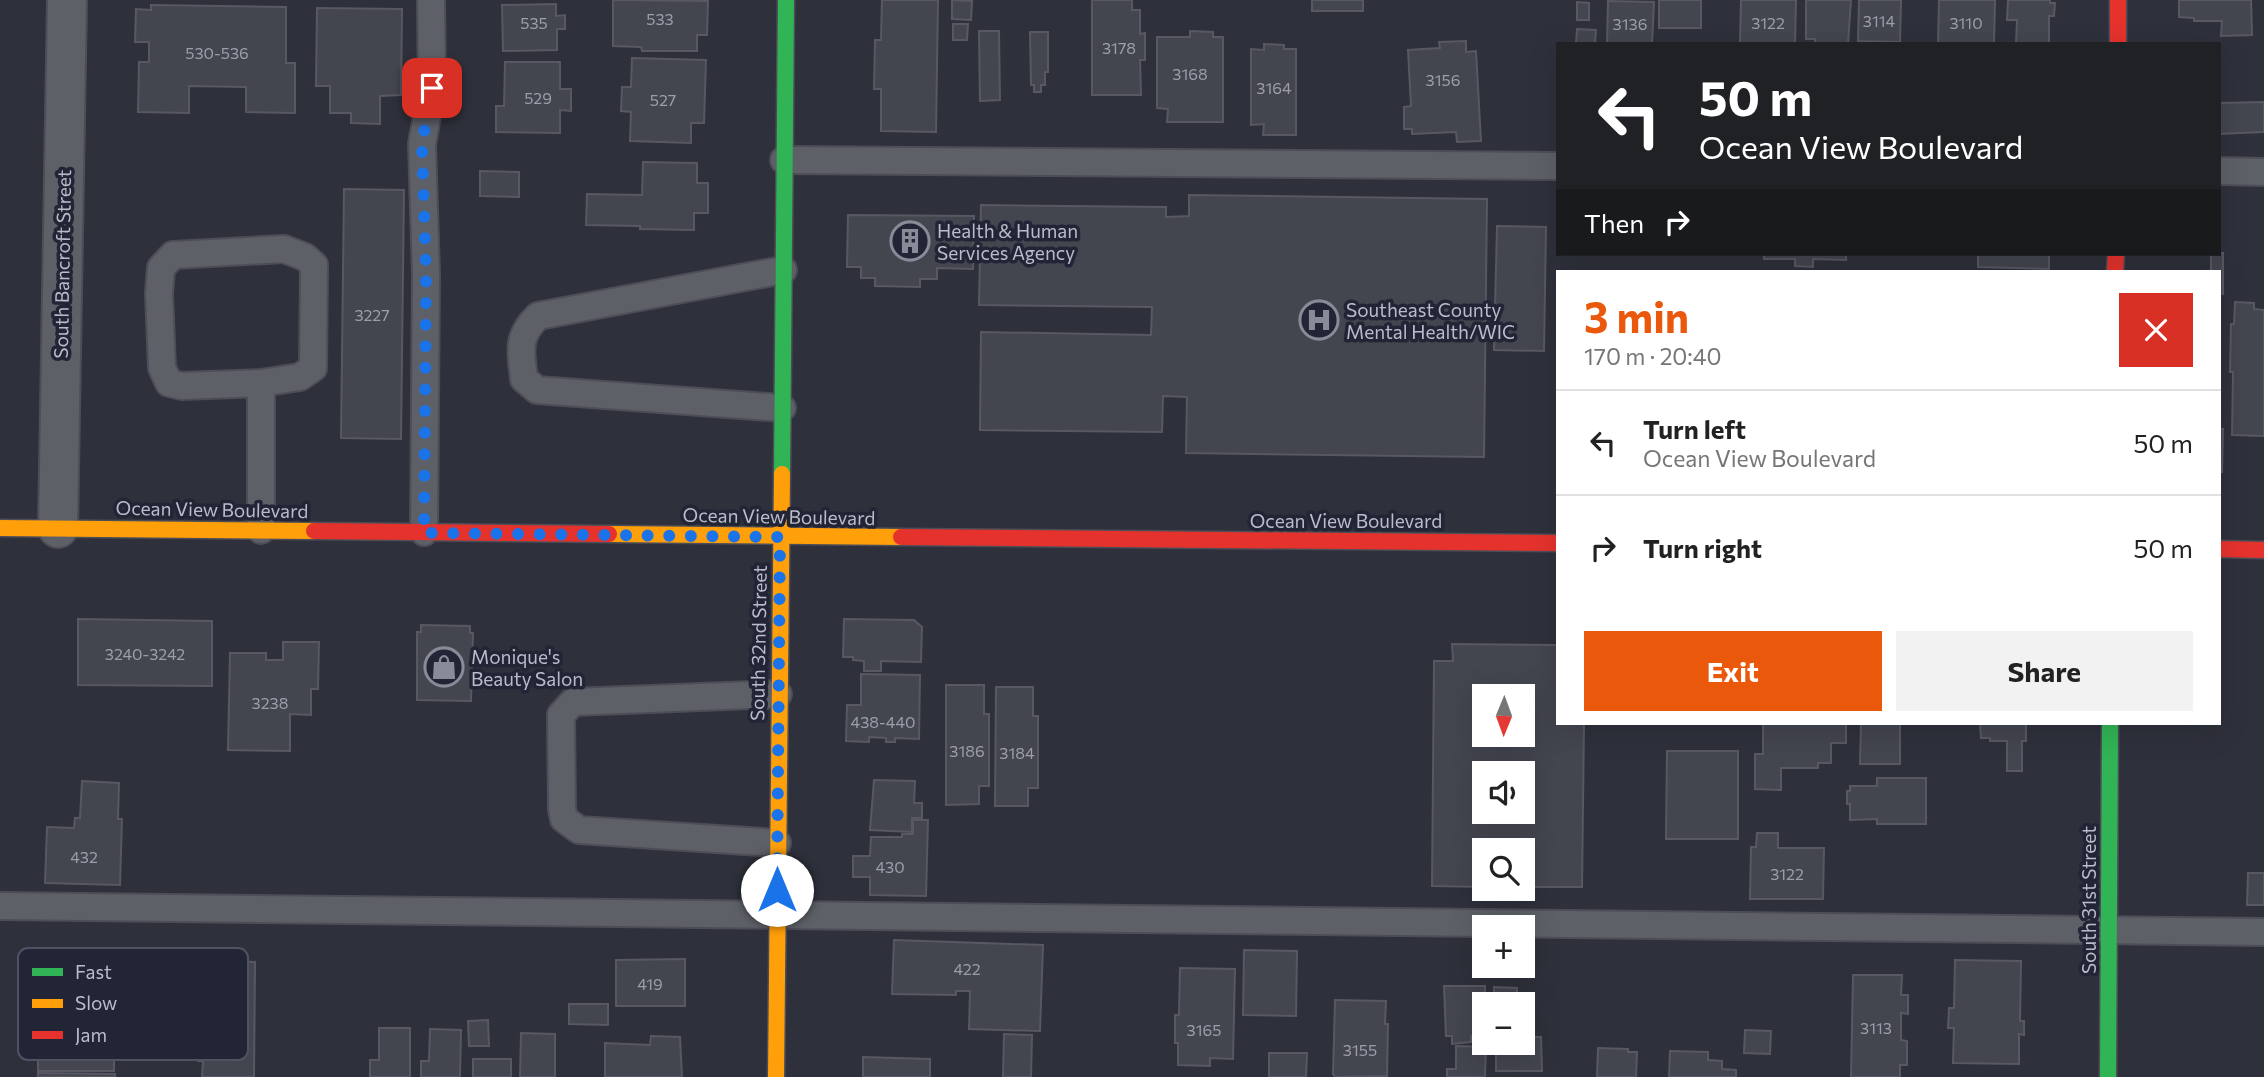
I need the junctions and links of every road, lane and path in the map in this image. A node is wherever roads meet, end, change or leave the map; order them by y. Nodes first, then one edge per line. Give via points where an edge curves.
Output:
1 (67, 0) edge
2 (431, 0) edge
3 (786, 0) edge
4 (2118, 0) edge
5 (2118, 42) edge
6 (784, 160) junction
7 (1556, 166) edge
8 (2221, 171) edge
9 (2264, 172) edge
10 (783, 270) junction
11 (261, 383) junction
12 (782, 408) junction
13 (0, 528) edge
14 (58, 528) junction
15 (261, 530) junction
16 (424, 533) junction
17 (780, 537) junction
18 (1556, 543) edge
19 (2221, 550) edge
20 (2264, 550) edge
21 (778, 694) junction
22 (2109, 725) edge
23 (777, 843) junction
24 (0, 906) edge
25 (777, 914) junction
26 (2109, 930) junction
27 (2264, 932) edge
28 (776, 1077) edge
29 (2108, 1077) edge

1 - 14 street, South Bancroft Street
2 - 16 lane via 432,88 422,144
3 - 6 main road, South 32nd Street
4 - 5 main road
6 - 7 lane
6 - 10 main road, South 32nd Street
8 - 9 lane
10 - 12 main road, South 32nd Street
10 - 12 lane via 537,316 520,345 524,379 537,390
11 - 11 lane via 300,377 313,368 314,265 284,249 173,255 161,268 159,293 162,368 169,383
11 - 15 lane
12 - 17 main road, South 32nd Street
13 - 14 main road, Ocean View Boulevard
14 - 15 main road, Ocean View Boulevard
15 - 16 main road, Ocean View Boulevard
16 - 17 main road, Ocean View Boulevard
17 - 18 main road, Ocean View Boulevard
17 - 21 main road, South 32nd Street
19 - 20 main road
21 - 23 main road, South 32nd Street
21 - 23 lane via 573,702 561,715 562,809 564,819 579,830
22 - 26 main road, South 31st Street
23 - 25 main road, South 32nd Street
24 - 25 lane
25 - 26 lane
25 - 28 main road, South 32nd Street
26 - 27 lane
26 - 29 main road, South 31st Street

